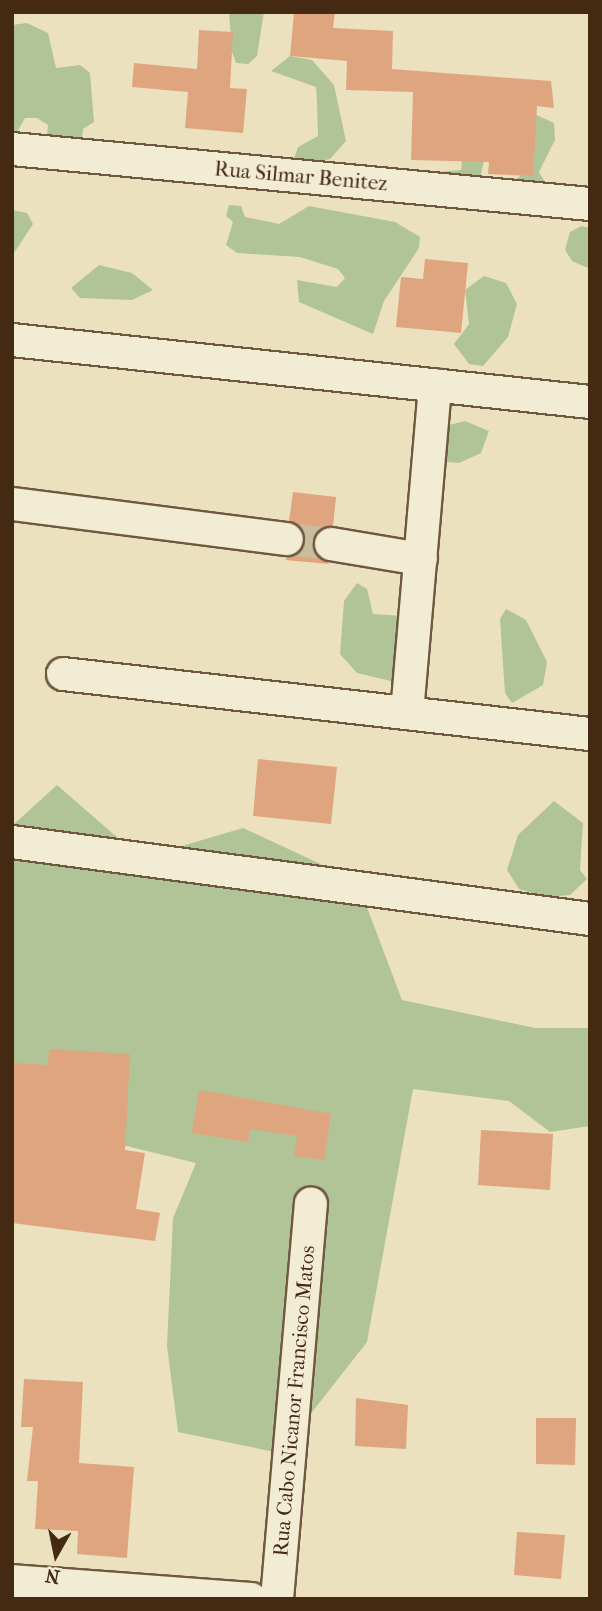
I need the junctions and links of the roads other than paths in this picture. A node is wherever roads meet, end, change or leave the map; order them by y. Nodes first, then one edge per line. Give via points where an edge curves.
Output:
1 (12, 149) edge
2 (590, 204) edge
3 (12, 340) edge
4 (435, 385) junction
5 (590, 402) edge
6 (12, 504) edge
7 (287, 539) tunnel mouth
8 (331, 544) tunnel mouth
9 (421, 559) junction
10 (63, 674) dead end
11 (407, 713) junction
12 (590, 734) edge
13 (12, 842) edge
14 (590, 919) edge
15 (311, 1203) dead end
16 (12, 1581) edge
17 (251, 1599) edge
18 (277, 1599) edge

1 - 2 street, Rua Silmar Benitez
3 - 4 street
4 - 5 street
4 - 9 street
6 - 7 street
8 - 9 street
9 - 11 street
10 - 11 street
11 - 12 street
13 - 14 street
15 - 18 street, Rua Cabo Nicanor Francisco Matos
16 - 17 street

